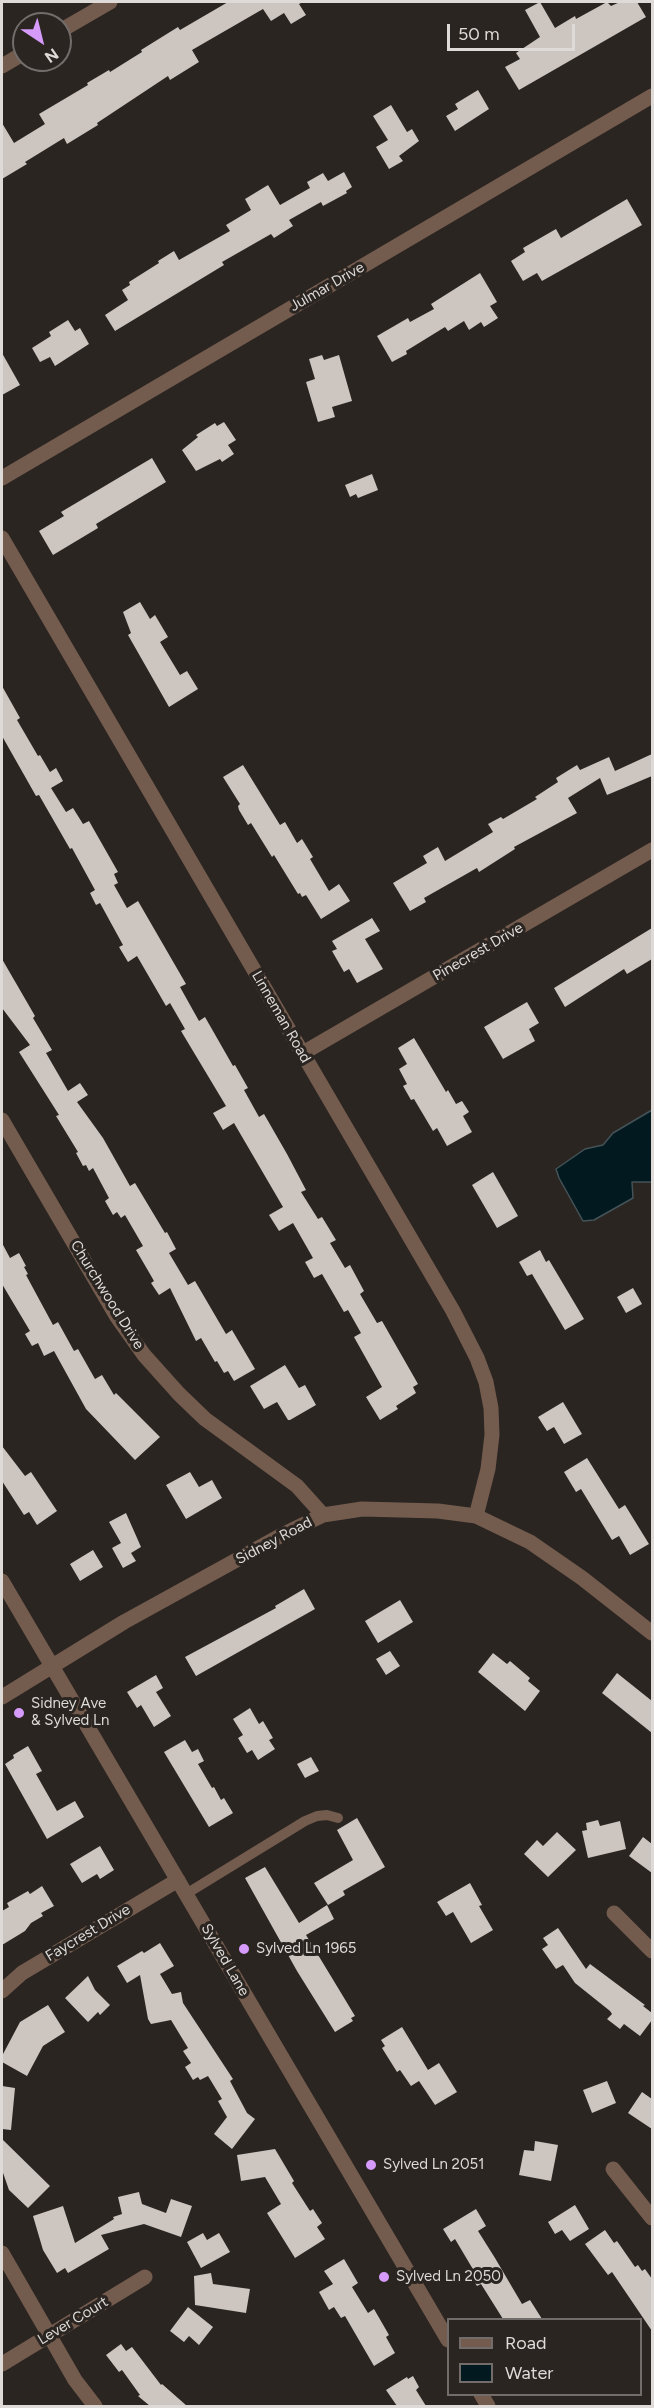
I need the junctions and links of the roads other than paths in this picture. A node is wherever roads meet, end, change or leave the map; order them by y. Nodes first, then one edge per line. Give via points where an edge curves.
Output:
1 (110, 2) edge
2 (72, 24) edge
3 (652, 96) edge
4 (2, 478) edge
5 (2, 538) edge
6 (652, 850) edge
7 (303, 1053) junction
8 (2, 1120) edge
9 (323, 1515) junction
10 (476, 1516) junction
11 (2, 1581) edge
12 (652, 1633) edge
13 (53, 1666) junction
14 (2, 1696) edge
15 (338, 1818) dead end
16 (182, 1887) junction
17 (614, 1913) dead end
18 (652, 1951) edge
19 (2, 1991) edge
20 (612, 2169) dead end
21 (652, 2218) edge
22 (2, 2253) edge
23 (145, 2277) dead end
24 (50, 2335) junction
25 (447, 2338) edge
26 (2, 2364) edge
27 (95, 2406) edge

1 - 2 street
3 - 4 street, Julmar Drive
5 - 7 street, Linneman Road
6 - 7 street, Pinecrest Drive
7 - 10 street, Linneman Road via 453,1311 486,1382 492,1435
8 - 9 street, Churchwood Drive via 117,1317 144,1354 205,1419 297,1486
9 - 10 street, Sidney Road via 362,1509
9 - 13 street, Sidney Road via 154,1605
10 - 12 street, Sidney Road via 530,1542
11 - 13 street, Sylved Lane
13 - 14 street, Sidney Road
13 - 16 street, Sylved Lane
15 - 16 lane via 327,1815 305,1821
16 - 19 street, Faycrest Drive via 31,1968
16 - 25 street, Sylved Lane
17 - 18 street
20 - 21 street
22 - 24 street
23 - 24 street, Lever Court
24 - 26 street, Lever Court
24 - 27 street

